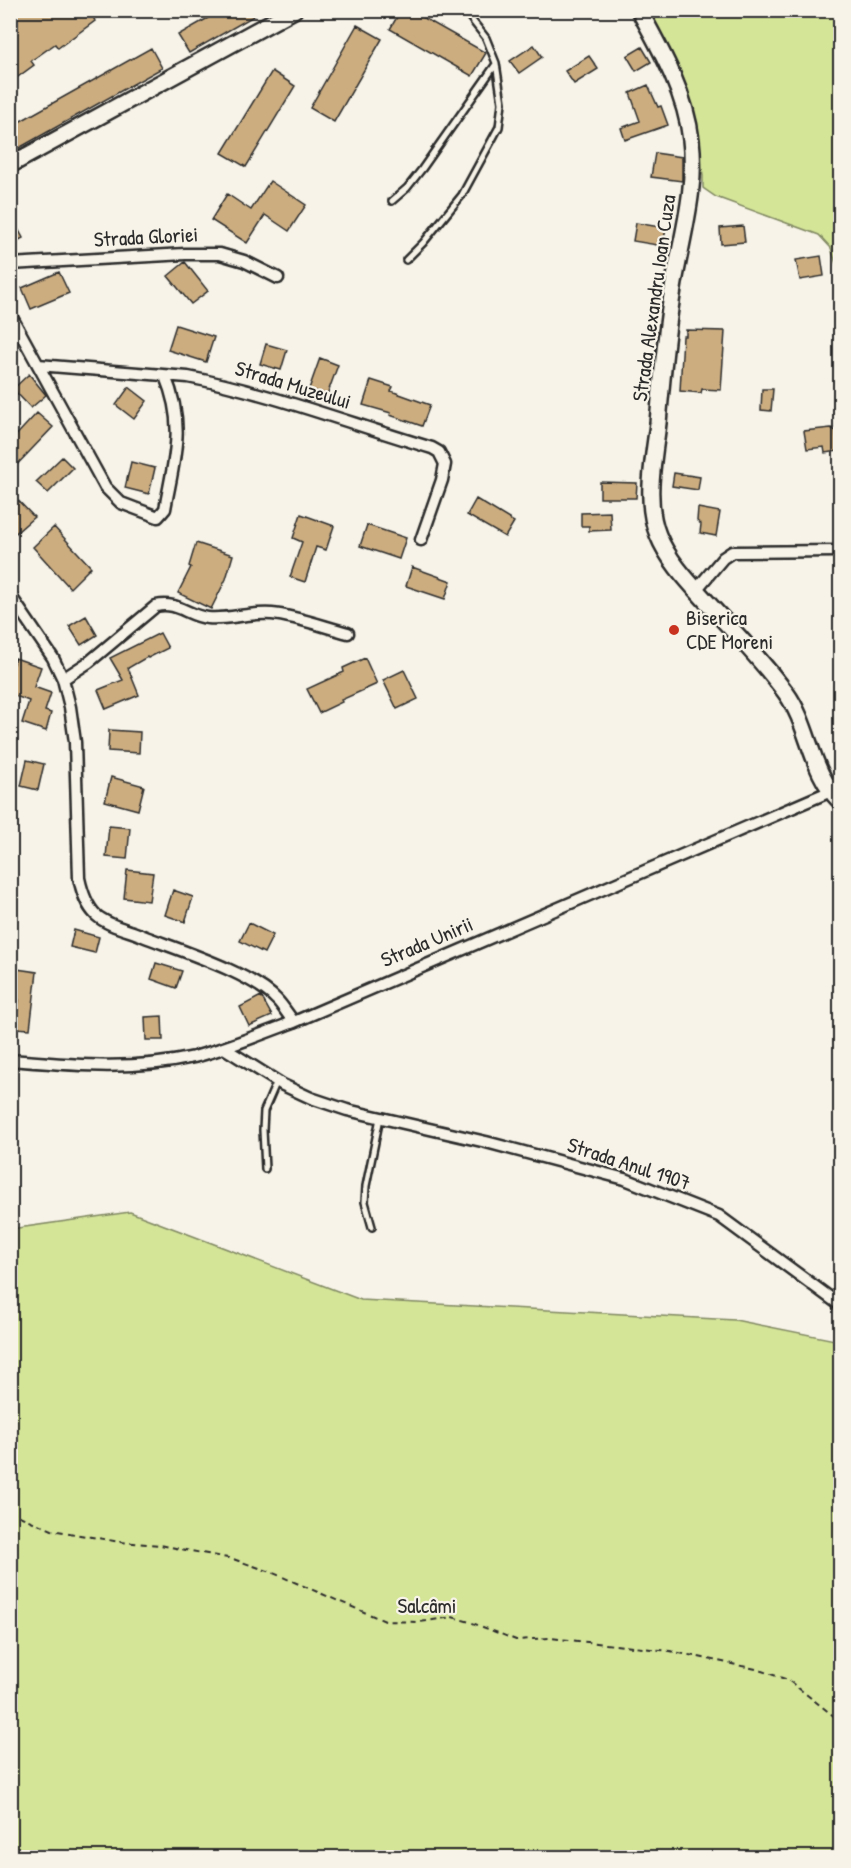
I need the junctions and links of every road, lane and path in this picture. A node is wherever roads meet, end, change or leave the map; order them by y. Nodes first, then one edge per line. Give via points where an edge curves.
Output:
1 (294, 10) edge
2 (464, 10) edge
3 (639, 10) edge
4 (496, 63) junction
5 (10, 165) edge
6 (392, 201) dead end
7 (406, 260) dead end
8 (10, 264) edge
9 (278, 278) dead end
10 (10, 315) edge
11 (38, 365) junction
12 (165, 376) junction
13 (421, 540) dead end
14 (839, 551) edge
15 (696, 590) junction
16 (10, 595) edge
17 (348, 633) dead end
18 (63, 679) junction
19 (836, 796) edge
20 (294, 1022) junction
21 (224, 1048) junction
22 (10, 1060) edge
23 (277, 1081) junction
24 (380, 1118) junction
25 (265, 1169) dead end
26 (372, 1227) dead end
27 (840, 1305) edge
28 (10, 1510) edge
29 (840, 1721) edge

1 - 5 main road
2 - 4 lane via 486,38
3 - 15 main road, Strada Alexandru Ioan Cuza via 660,47 685,109 691,139 692,187 669,313 651,493 657,534
4 - 6 lane via 422,169
4 - 7 lane via 502,103 499,127 462,195
8 - 9 street, Strada Gloriei via 220,254
10 - 11 street
11 - 12 street, Strada Muzeului
11 - 12 street via 105,487 121,503 158,517 165,509 178,439 175,405
12 - 13 street, Strada Muzeului via 188,377 250,391 440,452 445,464 442,480
14 - 15 street via 732,552
15 - 19 main road, Strada Alexandru Ioan Cuza via 787,695 820,774
16 - 18 street
17 - 18 street via 273,614 205,618 166,604 156,606
18 - 20 street via 75,742 79,878 88,905 97,916 261,986 277,999
19 - 20 street, Strada Unirii
20 - 21 street, Strada Unirii
21 - 22 street, Strada Unirii via 193,1057 127,1066
21 - 23 street, Strada Anul 1907
23 - 24 street, Strada Anul 1907 via 311,1098
23 - 25 lane via 264,1111
24 - 26 lane via 366,1186 365,1202
24 - 27 street, Strada Anul 1907 via 624,1179 719,1216
28 - 29 path, Salcâmi via 52,1530 233,1559 386,1621 420,1622 452,1617 516,1640 550,1638 714,1659 788,1680

